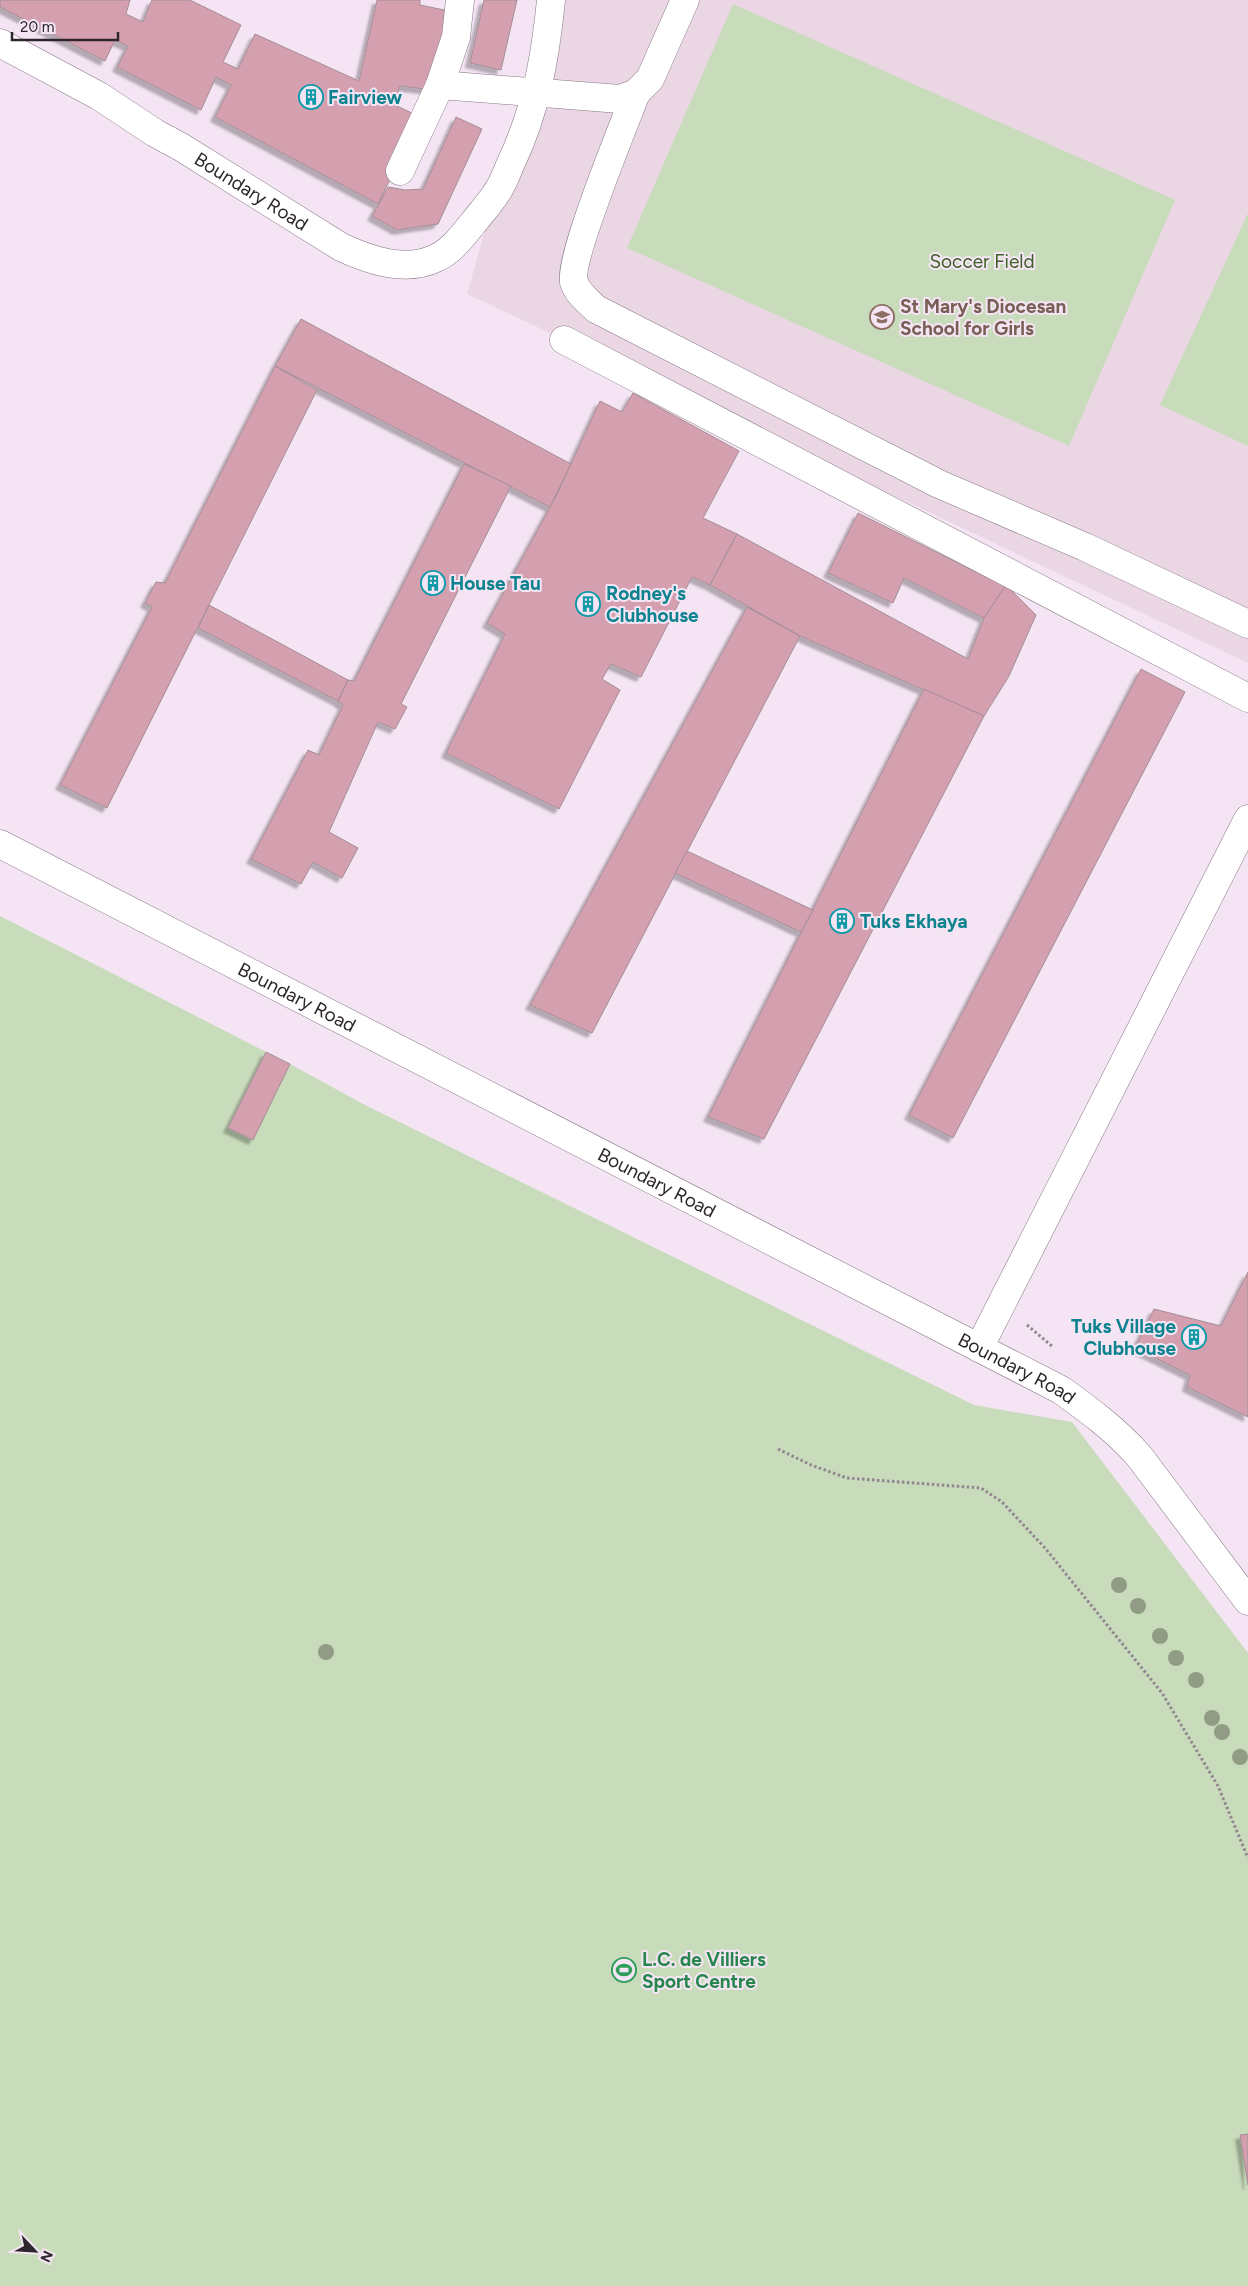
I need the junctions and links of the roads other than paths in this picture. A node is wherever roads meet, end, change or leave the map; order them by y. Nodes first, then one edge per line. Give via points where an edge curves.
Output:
1 (460, 0) edge
2 (551, 0) edge
3 (685, 0) edge
4 (0, 42) edge
5 (440, 85) junction
6 (538, 93) junction
7 (636, 93) junction
8 (400, 171) dead end
9 (564, 340) dead end
10 (1248, 624) edge
11 (1248, 698) edge
12 (1248, 819) edge
13 (0, 844) edge
14 (979, 1348) junction
15 (1247, 1597) edge

1 - 5 street via 456,37
2 - 6 street, Boundary Road
3 - 7 street via 650,79
4 - 6 street, Boundary Road via 99,96 341,247 386,263 412,264 436,258 456,243 496,194
5 - 6 street
5 - 8 street
6 - 7 street via 620,99
7 - 10 street via 583,236 574,270 574,282 596,308 939,484 1085,547
9 - 11 street
12 - 14 street
13 - 14 street, Boundary Road
14 - 15 street, Boundary Road via 1060,1390 1122,1437

